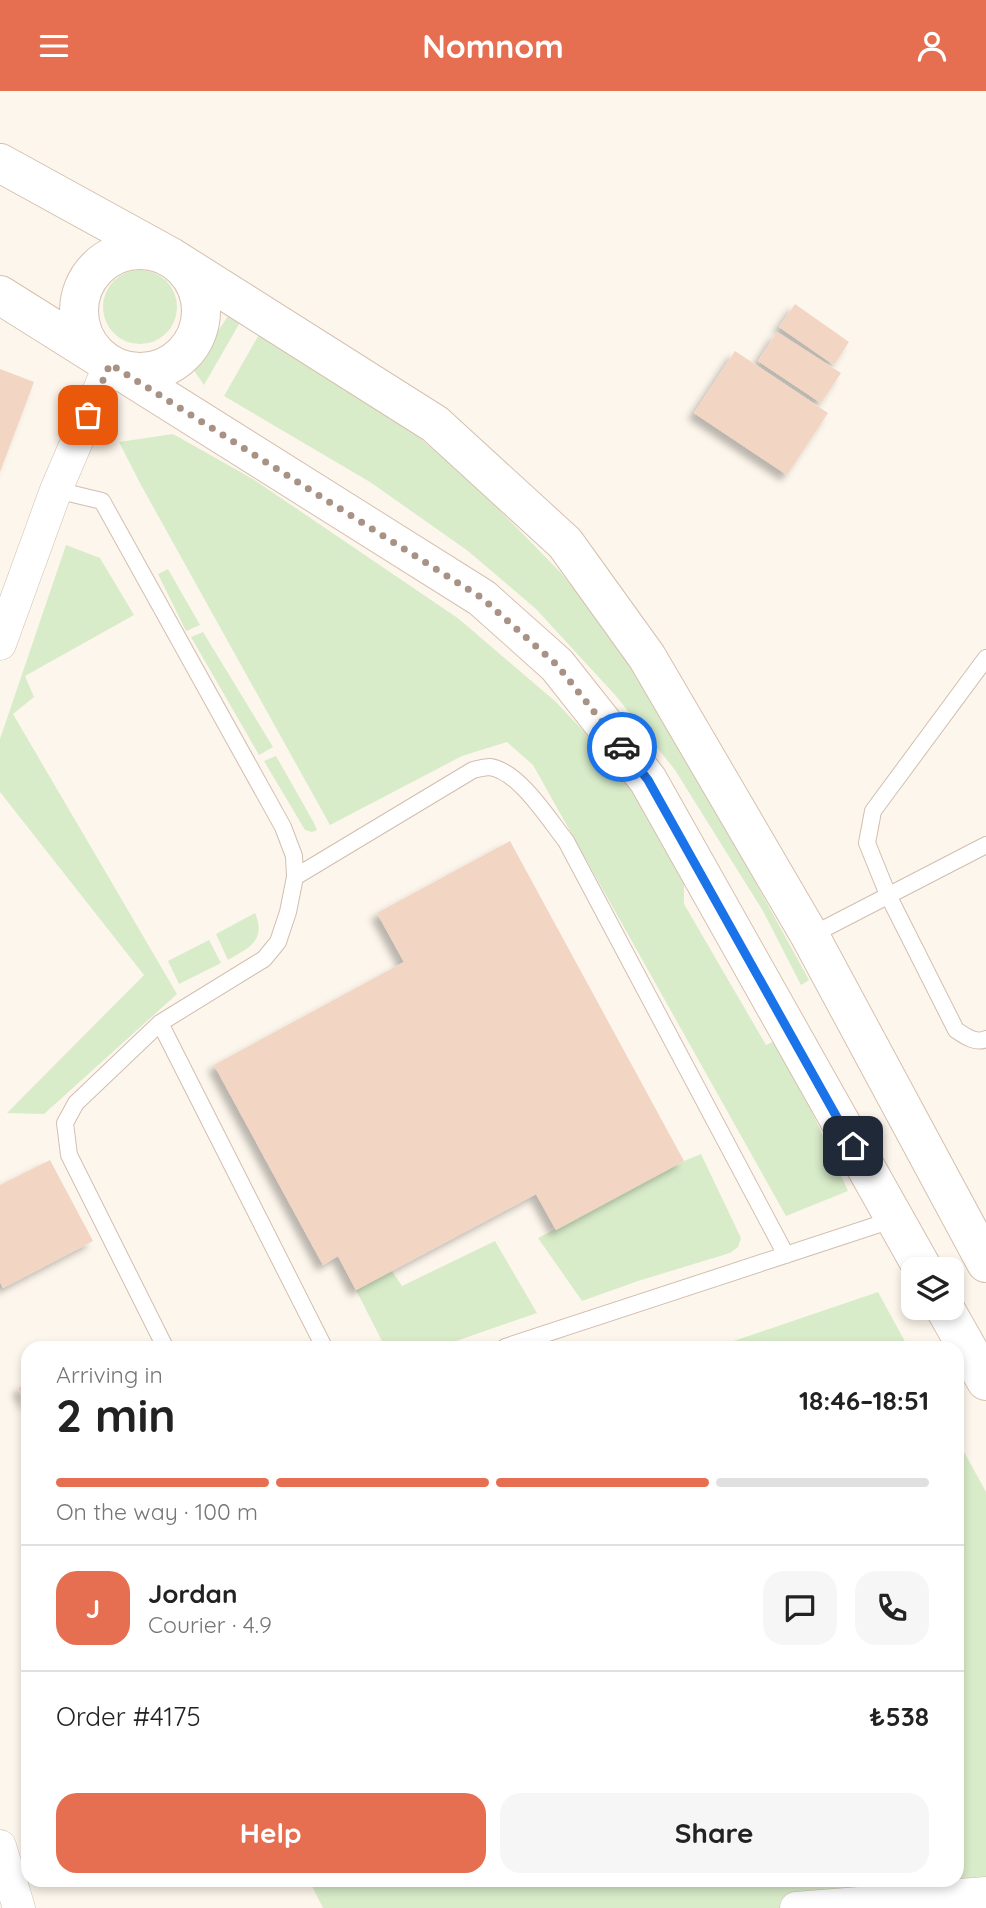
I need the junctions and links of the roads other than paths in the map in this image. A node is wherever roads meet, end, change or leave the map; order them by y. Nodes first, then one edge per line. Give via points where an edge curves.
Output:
1 (0, 163) edge
2 (171, 257) junction
3 (0, 295) edge
4 (110, 364) junction
5 (56, 491) junction
6 (0, 644) edge
7 (986, 659) edge
8 (986, 845) edge
9 (295, 877) junction
10 (888, 895) junction
11 (810, 936) junction
12 (160, 1023) junction
13 (986, 1039) edge
14 (895, 1219) junction
15 (786, 1255) junction
16 (916, 1257) edge
17 (986, 1263) edge
18 (951, 1320) edge
19 (162, 1341) edge
20 (321, 1341) edge
21 (523, 1341) edge
22 (963, 1341) edge
23 (964, 1342) edge
24 (986, 1381) edge
25 (0, 1846) edge
26 (986, 1893) edge
27 (19, 1908) edge
28 (796, 1908) edge

1 - 2 main road
2 - 4 main road via 137,249 104,261 92,273 83,289 80,323 96,353
2 - 4 main road via 195,282 201,299 200,325 189,349 161,369 126,371
2 - 11 main road via 435,424 565,543 647,657
3 - 4 main road
4 - 5 street
4 - 14 main road via 482,598 557,665 648,780
5 - 6 street
5 - 9 lane via 102,501 283,827 294,856
7 - 10 lane via 873,811 867,843
8 - 10 lane
9 - 12 lane via 278,942 264,959
9 - 15 lane via 473,769 489,767 520,784 566,841
10 - 11 lane
10 - 13 lane via 956,1030 968,1038
11 - 17 main road
12 - 19 lane via 76,1103 65,1123 69,1156
12 - 20 lane
14 - 15 lane
14 - 16 main road
15 - 21 lane
18 - 22 main road
23 - 24 main road
25 - 27 street
26 - 28 street

